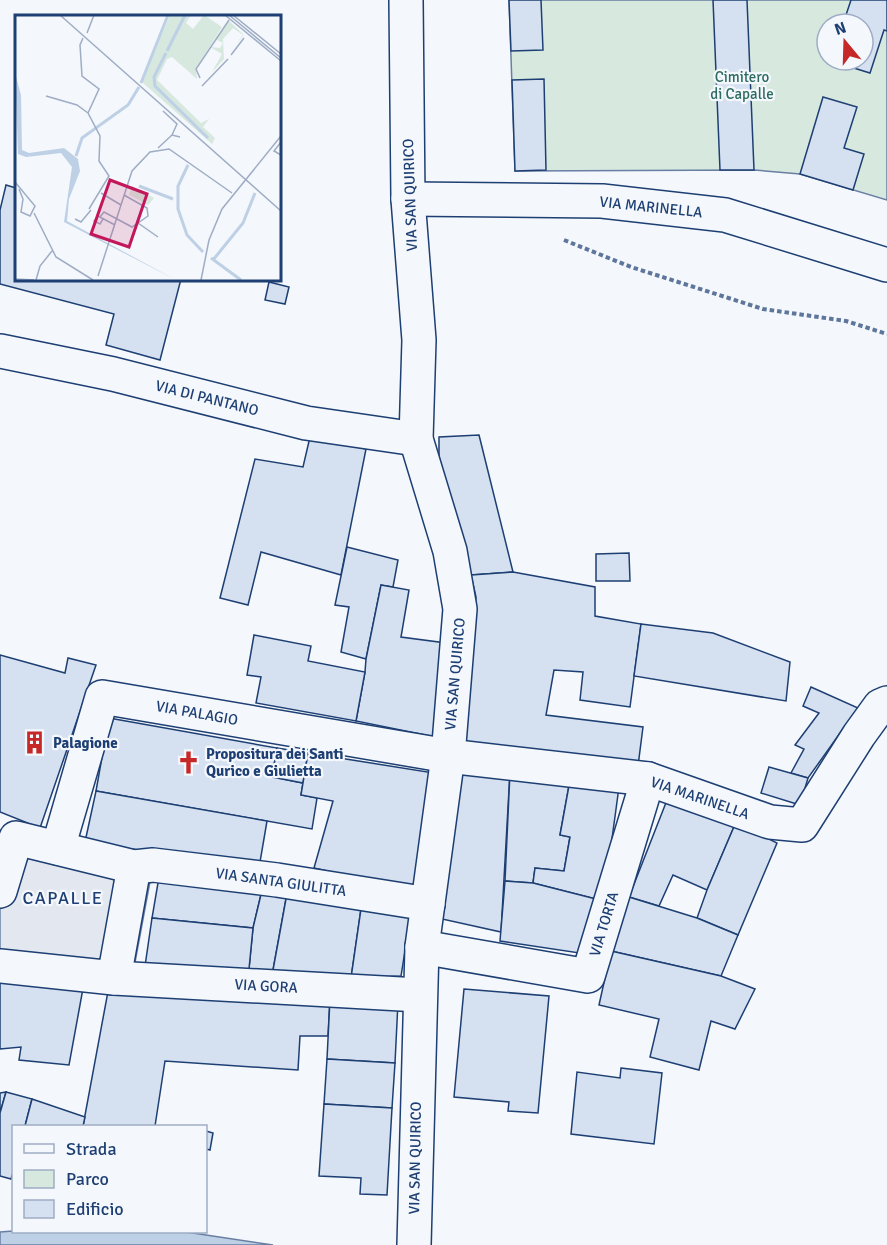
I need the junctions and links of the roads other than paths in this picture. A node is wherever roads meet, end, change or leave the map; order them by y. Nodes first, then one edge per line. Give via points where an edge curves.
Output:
1 (406, 0) edge
2 (408, 199) junction
3 (887, 265) edge
4 (0, 351) edge
5 (416, 439) junction
6 (887, 703) edge
7 (448, 756) junction
8 (648, 779) junction
9 (8, 835) edge
10 (58, 848) junction
11 (134, 867) junction
12 (0, 891) edge
13 (428, 904) junction
14 (422, 947) junction
15 (0, 966) edge
16 (114, 978) junction
17 (419, 995) junction
18 (414, 1238) edge

1 - 2 street, VIA SAN QUIRICO
2 - 3 street, VIA MARINELLA via 602,201 726,215
2 - 5 street, VIA SAN QUIRICO via 419,340
4 - 5 street, VIA DI PANTANO via 113,374 306,423
5 - 7 street, VIA SAN QUIRICO via 450,551 460,609
6 - 8 street, VIA MARINELLA via 880,706 859,735 802,825 770,822
7 - 8 street, VIA MARINELLA
7 - 10 street, VIA PALAGIO via 102,697
7 - 13 street, VIA SAN QUIRICO
8 - 14 street, VIA TORTA via 588,976
9 - 10 street, VIA SANTA GIULITTA
9 - 12 street
10 - 11 street, VIA SANTA GIULITTA
11 - 13 street, VIA SANTA GIULITTA via 153,865 277,879
11 - 16 street
13 - 14 street, VIA SAN QUIRICO
14 - 17 street, VIA SAN QUIRICO
15 - 16 street, VIA GORA
16 - 17 street, VIA GORA
17 - 18 street, VIA SAN QUIRICO

